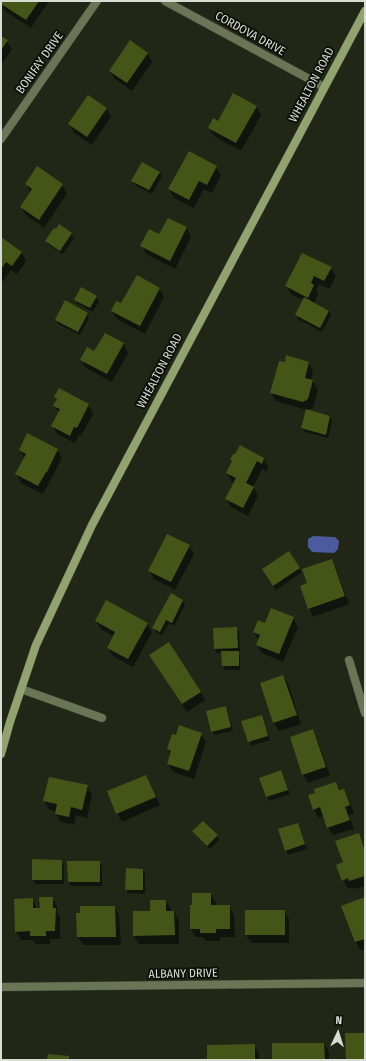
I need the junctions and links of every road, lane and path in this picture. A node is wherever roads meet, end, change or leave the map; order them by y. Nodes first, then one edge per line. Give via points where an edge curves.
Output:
1 (97, 1) edge
2 (165, 1) edge
3 (365, 11) edge
4 (324, 87) junction
5 (1, 139) edge
6 (349, 660) dead end
7 (21, 689) junction
8 (365, 713) edge
9 (102, 718) dead end
10 (1, 754) edge
11 (365, 983) edge
12 (1, 987) edge

1 - 5 street, BONIFAY DRIVE
2 - 4 street, CORDOVA DRIVE
3 - 4 street, WHEALTON ROAD
4 - 7 street, WHEALTON ROAD via 92,525 36,645
6 - 8 street
7 - 9 street
7 - 10 street, WHEALTON ROAD
11 - 12 street, ALBANY DRIVE

